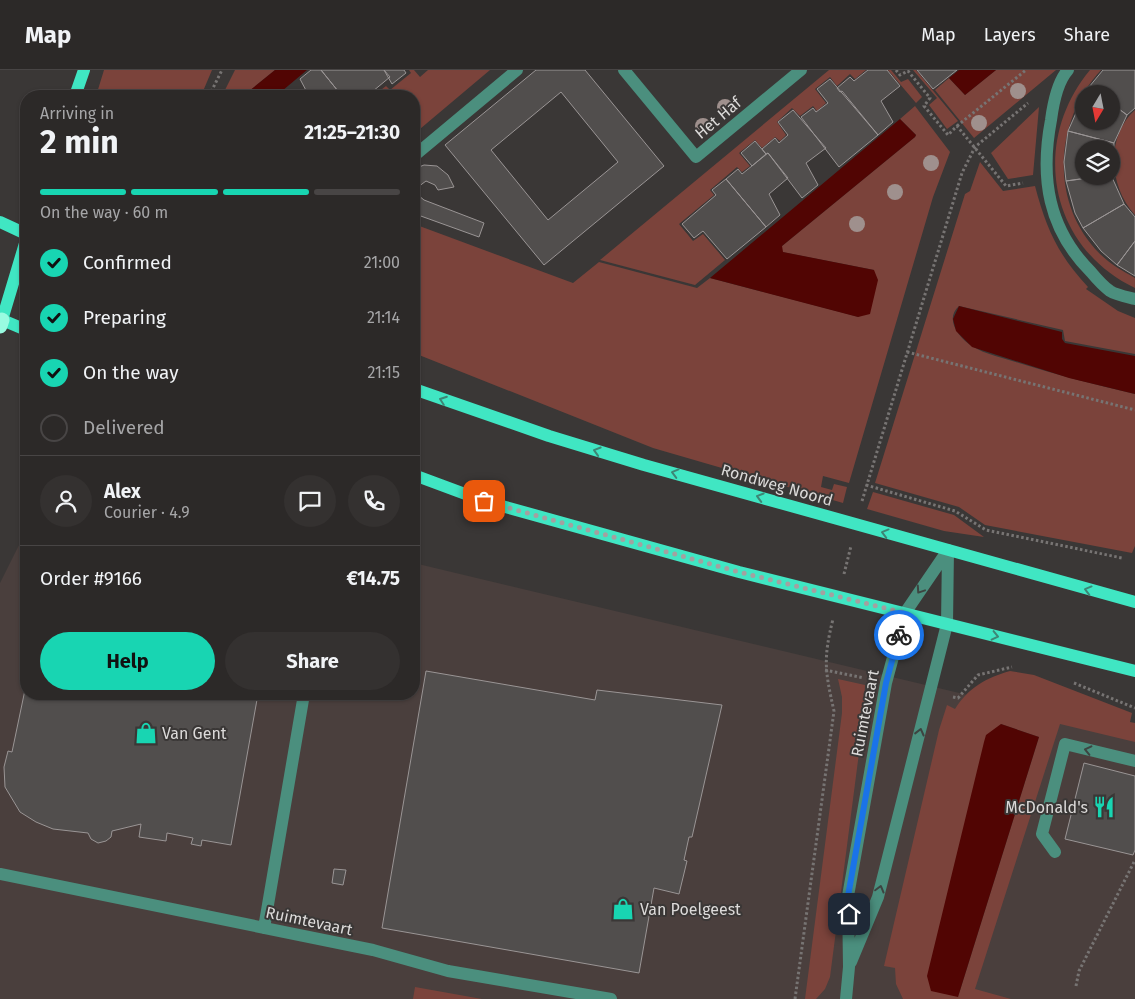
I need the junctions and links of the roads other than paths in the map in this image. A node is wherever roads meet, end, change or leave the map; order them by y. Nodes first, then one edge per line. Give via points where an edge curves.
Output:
1 (84, 70) edge
2 (517, 70) edge
3 (624, 70) edge
4 (801, 70) edge
5 (1066, 72) edge
6 (77, 90) edge
7 (420, 151) edge
8 (0, 222) edge
9 (20, 231) edge
10 (20, 260) edge
11 (1135, 299) edge
12 (1, 322) edge
13 (20, 328) edge
14 (420, 391) edge
15 (420, 477) edge
16 (948, 550) junction
17 (1135, 602) edge
18 (905, 613) junction
19 (947, 624) junction
20 (1135, 670) edge
21 (303, 700) edge
22 (1135, 761) edge
23 (1055, 852) dead end
24 (0, 874) edge
25 (264, 928) junction
26 (849, 967) junction
27 (611, 999) edge
28 (846, 999) edge

1 - 6 main road
2 - 7 street
3 - 4 street, Het Haf via 696,157
5 - 11 street via 1053,107 1046,146 1046,180 1052,212 1067,245 1110,291
8 - 9 main road
10 - 12 main road
12 - 13 main road
16 -> 14 main road, Rondweg Noord via 549,436
15 - 18 main road via 484,501 838,598
17 -> 16 main road, Rondweg Noord
16 -> 18 street, Ruimtevaart
16 - 19 street, Ruimtevaart
18 - 19 main road
18 - 26 street, Ruimtevaart via 886,683 848,896
19 -> 20 main road
26 -> 19 street, Ruimtevaart via 878,897
21 - 25 street
22 -> 23 street via 1065,744 1042,834
24 - 25 street, Ruimtevaart
25 - 27 street, Ruimtevaart via 373,950 448,971
26 - 28 street, Ruimtevaart

